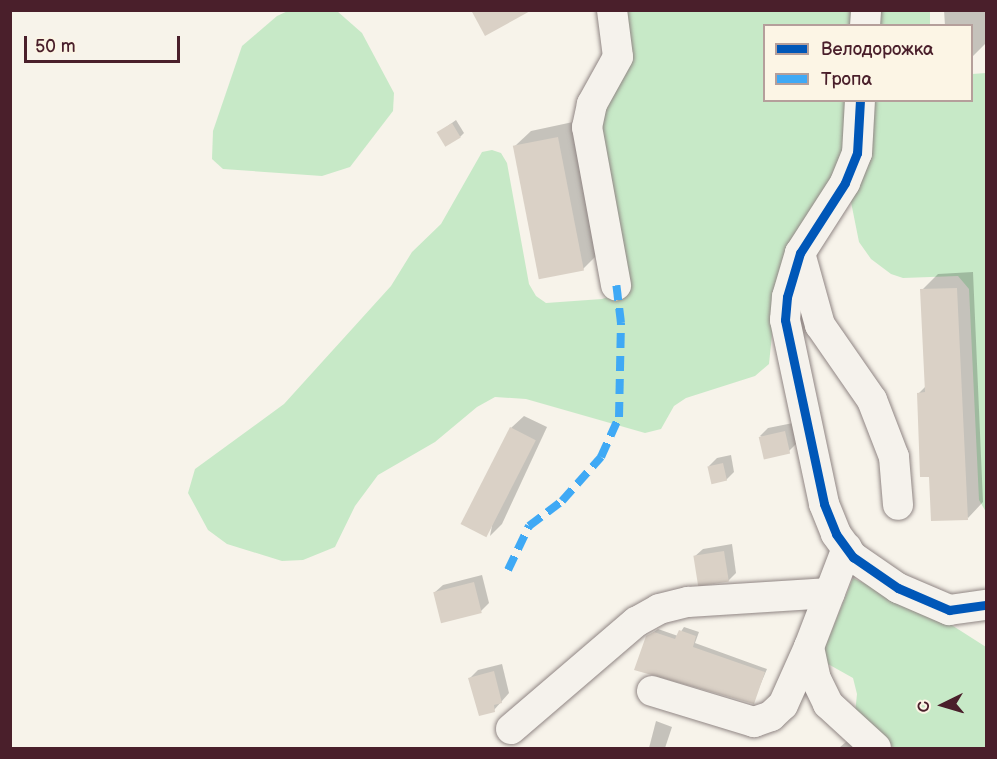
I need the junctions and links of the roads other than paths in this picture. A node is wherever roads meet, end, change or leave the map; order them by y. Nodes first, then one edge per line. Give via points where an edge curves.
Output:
1 (612, 10) edge
2 (860, 102) edge
3 (800, 253) junction
4 (616, 285) dead end
5 (898, 505) dead end
6 (847, 548) junction
7 (830, 593) junction
8 (974, 608) edge
9 (987, 626) edge
10 (809, 647) junction
11 (652, 691) dead end
12 (511, 729) dead end
13 (876, 748) edge

1 - 4 street via 618,57 592,104 587,127
2 - 3 street via 857,153 845,183
3 - 5 street via 820,325 872,400 894,457
3 - 6 street via 787,297 785,320 824,504
6 - 7 street
6 - 8 street via 863,565 898,588 938,607
7 - 10 street
7 - 12 street via 688,602 659,609 636,622
8 - 9 street
10 - 11 street via 783,705 771,716 754,722
10 - 13 street via 816,679 828,704

